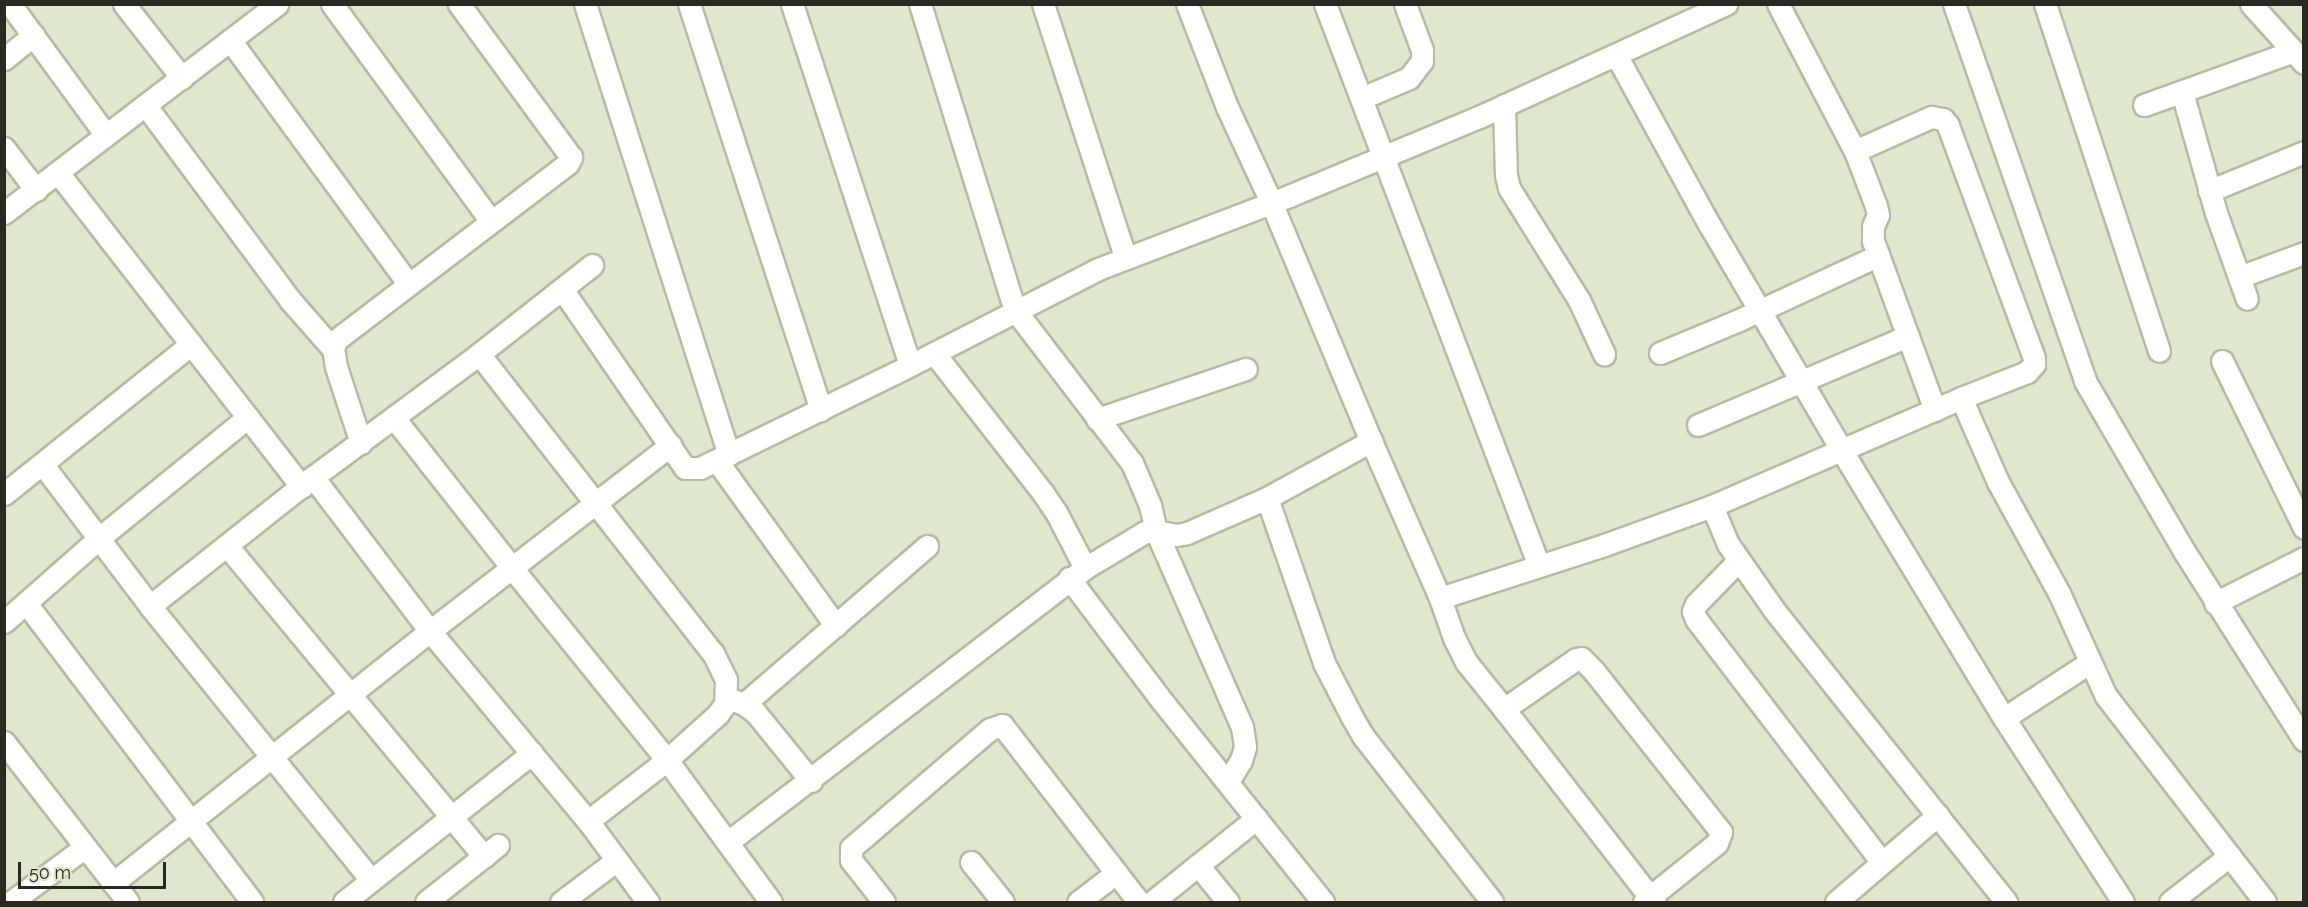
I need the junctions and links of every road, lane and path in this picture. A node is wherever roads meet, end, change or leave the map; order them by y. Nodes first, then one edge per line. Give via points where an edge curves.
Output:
1 (10, 4) edge
2 (124, 4) edge
3 (332, 4) edge
4 (459, 4) edge
5 (585, 4) edge
6 (689, 4) edge
7 (792, 4) edge
8 (920, 4) edge
9 (1043, 4) edge
10 (1187, 4) edge
11 (1325, 4) edge
12 (1405, 4) edge
13 (1726, 4) edge
14 (1778, 4) edge
15 (1954, 4) edge
16 (2045, 4) edge
17 (2253, 5) edge
18 (268, 7) edge
19 (1696, 11) edge
20 (34, 35) junction
21 (230, 40) junction
22 (1616, 55) junction
23 (2299, 57) edge
24 (4, 59) edge
25 (182, 78) junction
26 (2182, 92) junction
27 (1362, 98) junction
28 (1504, 105) junction
29 (2144, 105) dead end
30 (146, 106) junction
31 (106, 135) junction
32 (4, 148) edge
33 (1854, 151) junction
34 (2304, 152) edge
35 (1385, 156) junction
36 (59, 174) junction
37 (36, 190) junction
38 (2209, 191) junction
39 (1271, 202) junction
40 (4, 213) edge
41 (491, 221) junction
42 (2304, 253) edge
43 (1879, 255) junction
44 (1125, 257) junction
45 (592, 265) dead end
46 (2240, 277) junction
47 (408, 283) junction
48 (561, 289) junction
49 (2247, 299) dead end
50 (1015, 310) junction
51 (1759, 310) junction
52 (1908, 336) junction
53 (191, 344) junction
54 (333, 349) junction
55 (2159, 351) dead end
56 (934, 353) junction
57 (1660, 353) dead end
58 (479, 354) junction
59 (1604, 354) dead end
60 (2223, 361) dead end
61 (910, 365) junction
62 (1246, 369) dead end
63 (1803, 382) junction
64 (1961, 398) junction
65 (821, 410) junction
66 (1935, 410) junction
67 (248, 417) junction
68 (394, 417) junction
69 (1097, 419) junction
70 (1698, 425) dead end
71 (1371, 441) junction
72 (361, 443) junction
73 (671, 445) junction
74 (1842, 451) junction
75 (723, 458) junction
76 (43, 465) junction
77 (307, 482) junction
78 (4, 494) edge
79 (1267, 498) junction
80 (598, 503) junction
81 (1712, 506) junction
82 (2304, 528) edge
83 (1156, 531) junction
84 (98, 539) junction
85 (927, 546) dead end
86 (228, 547) junction
87 (2304, 558) edge
88 (1739, 560) junction
89 (1539, 566) junction
90 (512, 568) junction
91 (1077, 573) junction
92 (1440, 598) junction
93 (26, 603) junction
94 (2216, 603) junction
95 (150, 606) junction
96 (4, 622) edge
97 (836, 626) junction
98 (430, 632) junction
99 (2089, 663) junction
100 (352, 694) junction
101 (735, 701) junction
102 (1504, 709) junction
103 (2297, 716) edge
104 (2004, 718) junction
105 (2304, 740) edge
106 (4, 742) edge
107 (532, 753) junction
108 (271, 758) junction
109 (667, 760) junction
110 (811, 781) junction
111 (1228, 782) junction
112 (1938, 815) junction
113 (450, 817) junction
114 (1257, 818) junction
115 (190, 820) junction
116 (588, 821) junction
117 (728, 842) junction
118 (85, 848) junction
119 (2229, 856) junction
120 (617, 860) junction
121 (971, 862) dead end
122 (1882, 862) junction
123 (1198, 865) junction
124 (1116, 873) junction
125 (371, 880) junction
126 (113, 883) junction
127 (1650, 901) edge
128 (11, 903) edge
129 (128, 903) edge
130 (252, 903) edge
131 (344, 903) edge
132 (426, 903) edge
133 (561, 903) edge
134 (648, 903) edge
135 (771, 903) edge
136 (884, 903) edge
137 (1003, 903) edge
138 (1078, 903) edge
139 (1139, 903) edge
140 (1152, 903) edge
141 (1228, 903) edge
142 (1323, 903) edge
143 (1492, 903) edge
144 (1836, 903) edge
145 (2006, 903) edge
146 (2123, 903) edge
147 (2170, 903) edge
148 (2265, 903) edge

1 - 20 street
2 - 25 street
3 - 41 street
4 - 41 street via 571,156 568,163
5 - 75 street
6 - 65 street
7 - 61 street
8 - 50 street
9 - 44 street
10 - 39 street via 1227,107
11 - 27 street
12 - 27 street via 1422,50 1422,62 1410,78
13 - 19 street
14 - 33 street
15 - 94 street via 2085,381
16 - 55 street
17 - 23 street
18 - 21 street
19 - 22 street
20 - 24 street
20 - 31 street
21 - 25 street
21 - 47 street
22 - 28 street
22 - 51 street
23 - 26 street
25 - 30 street
26 - 29 street
26 - 38 street
27 - 35 street
28 - 35 street
28 - 59 street via 1509,188 1579,300
30 - 31 street
30 - 54 street via 290,300
31 - 36 street
32 - 37 street
33 - 43 street via 1876,206 1878,215 1872,233
33 - 64 street via 1931,117 1943,119 1952,132 2034,358 2027,372
34 - 38 street
35 - 39 street
35 - 89 street
36 - 37 street
36 - 53 street
37 - 40 street
38 - 46 street
39 - 44 street
39 - 71 street
41 - 47 street
42 - 46 street
43 - 51 street
43 - 52 street
44 - 50 street
45 - 48 street
46 - 49 street
47 - 54 street via 336,340
48 - 58 street
48 - 73 street
50 - 56 street
50 - 69 street
51 - 57 street
51 - 63 street
52 - 63 street
52 - 66 street
53 - 67 street
53 - 76 street
54 - 72 street
56 - 61 street
56 - 91 street via 1050,502
58 - 68 street
58 - 80 street
60 - 82 street
61 - 65 street
62 - 69 street
63 - 70 street
63 - 74 street
64 - 66 street
64 - 99 street via 1998,482 2068,611
65 - 75 street
66 - 74 street
67 - 77 street
67 - 84 street
68 - 72 street
68 - 90 street
69 - 83 street via 1132,463
71 - 79 street
71 - 92 street
72 - 77 street
73 - 75 street via 689,470
73 - 80 street
74 - 81 street
74 - 104 street
75 - 97 street
76 - 78 street
76 - 84 street
77 - 86 street
77 - 98 street
79 - 83 street via 1177,536
79 - 143 street via 1324,663 1352,717
80 - 90 street
80 - 101 street via 713,653
81 - 88 street
81 - 89 street
83 - 91 street via 1134,538
83 - 111 street via 1245,737 1241,760
84 - 93 street
84 - 95 street
85 - 97 street
86 - 95 street
86 - 100 street
87 - 94 street
88 - 112 street via 1774,610
88 - 122 street via 1696,604 1696,619
89 - 92 street
90 - 98 street
90 - 109 street
91 - 110 street
91 - 111 street via 1162,701
92 - 102 street via 1461,653
93 - 96 street
93 - 115 street
94 - 103 street
95 - 108 street
97 - 101 street
98 - 100 street
98 - 107 street
99 - 104 street
99 - 119 street via 2119,715
100 - 108 street
100 - 113 street
101 - 109 street
101 - 110 street via 763,721
102 - 127 street
102 - 127 street via 1581,658 1719,825 1717,843
103 - 105 street
104 - 146 street
106 - 118 street
107 - 113 street
107 - 116 street
108 - 115 street
108 - 125 street
109 - 116 street
109 - 117 street
110 - 117 street
111 - 114 street
112 - 122 street
112 - 145 street
113 - 125 street
113 - 132 street via 491,851
114 - 123 street
114 - 142 street
115 - 126 street
115 - 130 street
116 - 120 street
117 - 135 street
118 - 126 street
118 - 128 street
119 - 147 street
119 - 148 street
120 - 133 street
120 - 134 street
121 - 137 street
122 - 144 street
123 - 140 street
123 - 141 street
124 - 136 street via 1002,725 995,726 851,848 851,860
124 - 138 street
124 - 139 street
125 - 131 street
126 - 129 street

